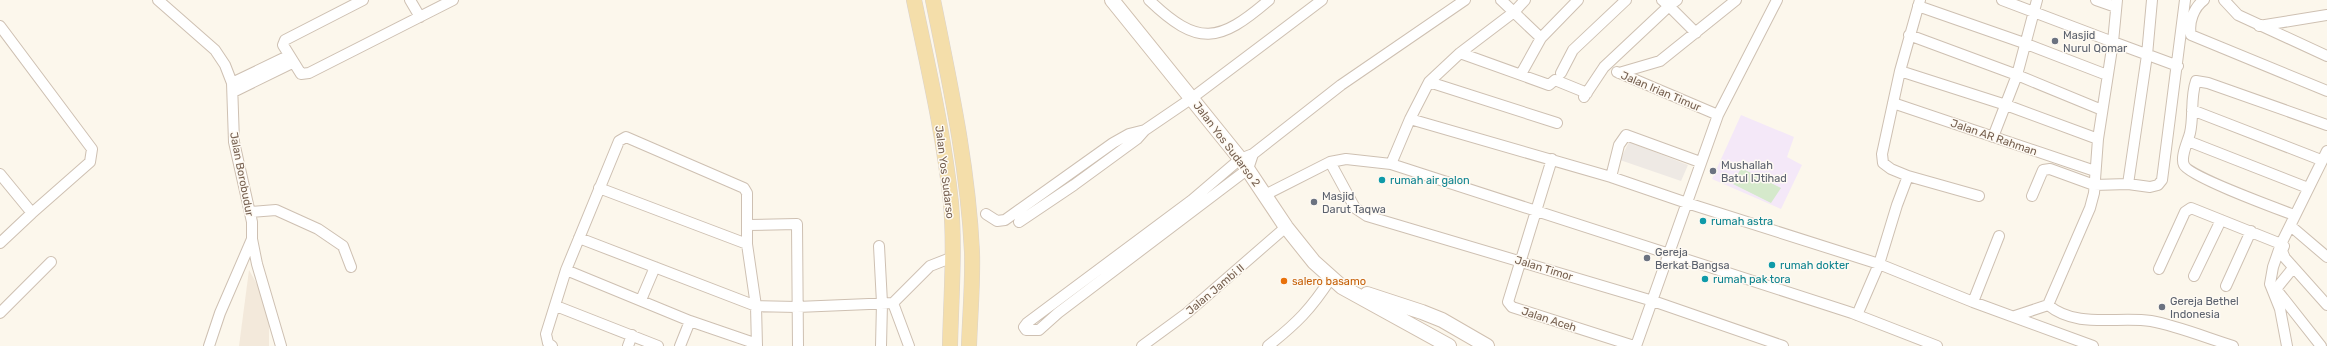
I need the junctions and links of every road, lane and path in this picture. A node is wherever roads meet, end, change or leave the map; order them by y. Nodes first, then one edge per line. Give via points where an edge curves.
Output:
1 (158, 0) edge
2 (363, 0) edge
3 (410, 0) edge
4 (453, 0) edge
5 (914, 0) edge
6 (933, 0) edge
7 (1112, 0) edge
8 (1149, 0) edge
9 (1269, 0) edge
10 (1322, 0) edge
11 (1465, 0) edge
12 (1501, 0) edge
13 (1525, 0) edge
14 (1578, 0) edge
15 (1626, 0) edge
16 (1677, 0) edge
17 (1736, 0) edge
18 (1776, 0) edge
19 (2002, 0) edge
20 (2037, 0) edge
21 (2096, 0) edge
22 (2152, 0) edge
23 (2185, 0) edge
24 (2204, 0) edge
25 (2224, 0) edge
26 (1666, 3) edge
27 (1919, 3) edge
28 (2116, 4) edge
29 (2034, 11) junction
30 (1514, 12) junction
31 (2327, 15) edge
32 (420, 17) junction
33 (0, 26) edge
34 (2259, 26) junction
35 (1696, 33) junction
36 (1909, 35) junction
37 (1541, 38) junction
38 (2113, 42) junction
39 (2024, 43) junction
40 (1460, 53) junction
41 (2147, 55) junction
42 (2327, 56) edge
43 (290, 59) junction
44 (2178, 66) junction
45 (1604, 67) junction
46 (1900, 71) junction
47 (1561, 73) dead end
48 (1619, 73) junction
49 (1522, 74) junction
50 (2017, 75) junction
51 (2107, 75) junction
52 (1429, 82) junction
53 (233, 88) junction
54 (951, 88) junction
55 (2327, 91) edge
56 (933, 94) junction
57 (1192, 98) junction
58 (1893, 103) junction
59 (2006, 104) junction
60 (2102, 110) junction
61 (2192, 110) junction
62 (1718, 115) junction
63 (1410, 119) junction
64 (1557, 123) dead end
65 (2327, 125) edge
66 (1145, 130) junction
67 (1993, 137) junction
68 (2098, 138) junction
69 (2188, 141) junction
70 (2327, 151) edge
71 (1552, 159) junction
72 (1247, 161) junction
73 (2324, 161) edge
74 (1330, 162) junction
75 (1700, 162) junction
76 (1391, 164) junction
77 (2095, 171) junction
78 (0, 174) edge
79 (1908, 176) junction
80 (1611, 177) junction
81 (2128, 184) junction
82 (2094, 185) junction
83 (599, 188) junction
84 (2308, 188) junction
85 (967, 193) junction
86 (950, 194) junction
87 (1265, 195) junction
88 (1979, 196) dead end
89 (2032, 196) dead end
90 (1687, 203) junction
91 (250, 212) junction
92 (1536, 212) junction
93 (32, 213) junction
94 (986, 214) dead end
95 (2294, 215) junction
96 (2220, 220) junction
97 (1019, 222) dead end
98 (748, 225) junction
99 (1286, 227) junction
100 (2293, 228) junction
101 (2251, 231) junction
102 (1999, 236) dead end
103 (579, 238) junction
104 (252, 239) junction
105 (0, 243) edge
106 (747, 244) junction
107 (2281, 244) junction
108 (879, 246) dead end
109 (1669, 254) junction
110 (953, 257) junction
111 (2327, 257) edge
112 (1520, 260) junction
113 (51, 262) dead end
114 (1879, 264) junction
115 (351, 267) dead end
116 (656, 267) junction
117 (2293, 268) junction
118 (2159, 269) dead end
119 (566, 270) junction
120 (2194, 276) dead end
121 (1337, 282) junction
122 (2226, 286) dead end
123 (641, 300) junction
124 (1653, 301) junction
125 (1973, 302) junction
126 (882, 303) junction
127 (893, 303) junction
128 (2048, 305) junction
129 (2327, 305) edge
130 (556, 306) junction
131 (756, 306) junction
132 (797, 307) junction
133 (0, 313) edge
134 (1857, 315) junction
135 (2014, 316) junction
136 (690, 320) junction
137 (632, 335) junction
138 (757, 345) edge
139 (210, 346) edge
140 (282, 346) edge
141 (552, 346) edge
142 (628, 346) edge
143 (658, 346) edge
144 (680, 346) edge
145 (798, 346) edge
146 (881, 346) edge
147 (909, 346) edge
148 (950, 346) edge
149 (969, 346) edge
150 (1142, 346) edge
151 (1268, 346) edge
152 (1449, 346) edge
153 (1487, 346) edge
154 (1635, 346) edge
155 (1783, 346) edge
156 (1937, 346) edge
157 (2094, 346) edge
158 (2233, 346) edge
159 (2287, 346) edge
160 (2321, 346) edge

1 - 53 street, Jalan Borobudur via 215,50 225,65
2 - 43 street via 285,40 283,45
3 - 32 street
4 - 32 street
5 - 56 main road, Jalan Yos Sudarso
6 - 54 main road, Jalan Yos Sudarso
7 - 57 main road, Jalan Yos Sudarso 2
8 - 9 street via 1170,21 1188,30 1202,33 1216,33 1240,24
10 - 57 street
11 - 72 street via 1341,85
12 - 30 street
13 - 30 street
14 - 37 street
15 - 47 street via 1573,50
16 - 26 street
17 - 35 street
18 - 62 street
19 - 29 street
20 - 29 street
21 - 28 street
22 - 41 street
23 - 44 street
24 - 55 street via 2197,6 2194,14 2191,35
25 - 34 street via 2233,12
26 - 35 street
26 - 45 street
27 - 36 street
27 - 39 street
28 - 38 street
29 - 38 street
29 - 39 street
30 - 37 street
30 - 40 street
31 - 34 street
32 - 43 street via 305,75 298,72
33 - 93 street via 92,149 90,162
34 - 42 street
35 - 48 street via 1660,61
36 - 46 street
36 - 50 street
37 - 49 street
38 - 41 street
38 - 51 street
39 - 50 street
39 - 51 street
40 - 49 street
40 - 52 street
41 - 44 street
41 - 81 street
43 - 53 street
44 - 81 street via 2162,180 2155,186
45 - 48 street, Jalan Irian Timur
45 - 49 street via 1586,95 1555,80 1549,85
46 - 58 street
46 - 59 street
48 - 62 street, Jalan Irian Timur
50 - 59 street
50 - 60 street
51 - 60 street
52 - 63 street
52 - 64 street
53 - 91 street, Jalan Borobudur via 234,142
54 - 56 main road
54 - 85 main road, Jalan Yos Sudarso via 961,135
56 - 86 main road, Jalan Yos Sudarso via 943,137
57 - 66 street
57 - 72 main road, Jalan Yos Sudarso 2
58 - 67 street, Jalan AR Rahman
58 - 79 street via 1882,159 1891,169
59 - 67 street
59 - 68 street
60 - 68 street
61 - 65 street via 2194,87 2196,81 2199,81
61 - 69 street
61 - 73 street
62 - 75 street
63 - 71 street
63 - 76 street
66 - 94 street via 1129,134 1113,143 1005,220 997,221
66 - 97 street via 1137,139 1074,186
67 - 77 street, Jalan AR Rahman
68 - 77 street
69 - 84 street
69 - 95 street via 2183,161 2184,166 2190,171
70 - 73 street
71 - 80 street
71 - 92 street, Jalan Aceh
72 - 72 street via 1038,330 1026,330 1024,327 1027,323
72 - 87 main road, Jalan Yos Sudarso 2
73 - 84 street
73 - 100 street
74 - 76 street via 1346,159
74 - 87 street
74 - 112 street, Jalan Timor via 1360,213
75 - 80 street via 1626,135 1618,145
75 - 90 street
76 - 92 street
77 - 82 street
78 - 93 street
79 - 88 street
79 - 114 street
80 - 90 street
81 - 82 street
82 - 89 street via 2050,169 2043,170
82 - 128 street via 2090,208
83 - 98 street via 619,141 628,138 740,185 747,193
83 - 103 street
83 - 106 street
84 - 95 street
85 - 86 main road
85 - 149 main road, Jalan Yos Sudarso via 972,253
86 - 110 main road, Jalan Yos Sudarso
87 - 99 main road, Jalan Yos Sudarso 2
90 - 109 street
90 - 114 street
91 - 104 street, Jalan Borobudur
91 - 115 street via 276,210 318,229 343,246
92 - 109 street
92 - 112 street, Jalan Aceh
93 - 105 street
95 - 107 street
96 - 101 street
96 - 118 street via 2196,209 2188,209
96 - 120 street
98 - 106 street
98 - 132 street via 798,224
99 - 121 main road, Jalan Yos Sudarso 2 via 1314,262
99 - 150 street, Jalan Jambi II via 1187,313
100 - 111 street
100 - 117 street via 2282,251 2284,258
101 - 107 street
101 - 122 street
102 - 125 street
103 - 116 street
103 - 119 street
104 - 139 street, Jalan Borobudur via 220,313
104 - 140 street
106 - 131 street
107 - 159 street via 2270,284 2280,309
108 - 126 street
109 - 124 street
109 - 134 street
110 - 127 street via 930,266
110 - 148 main road, Jalan Yos Sudarso
112 - 124 street, Jalan Timor
112 - 154 street, Jalan Aceh via 1508,299 1512,307
113 - 133 street
114 - 125 street
114 - 134 street
116 - 123 street
116 - 131 street
117 - 129 street
117 - 160 street via 2276,289
119 - 123 street
119 - 130 street
121 - 151 street
121 - 152 main road, Jalan Yos Sudarso 2
121 - 153 main road, Jalan Yos Sudarso 2 via 1422,312
123 - 136 street
124 - 154 street
124 - 155 street, Jalan Timor
125 - 135 street
126 - 127 street
126 - 132 street
126 - 146 street
127 - 147 street
128 - 135 street
128 - 158 street via 2058,314 2087,320 2152,322
130 - 137 street
130 - 141 street via 546,334 548,343
131 - 132 street
131 - 138 street
132 - 145 street
134 - 156 street
135 - 157 street
136 - 138 street
136 - 144 street
137 - 142 street
137 - 143 street

